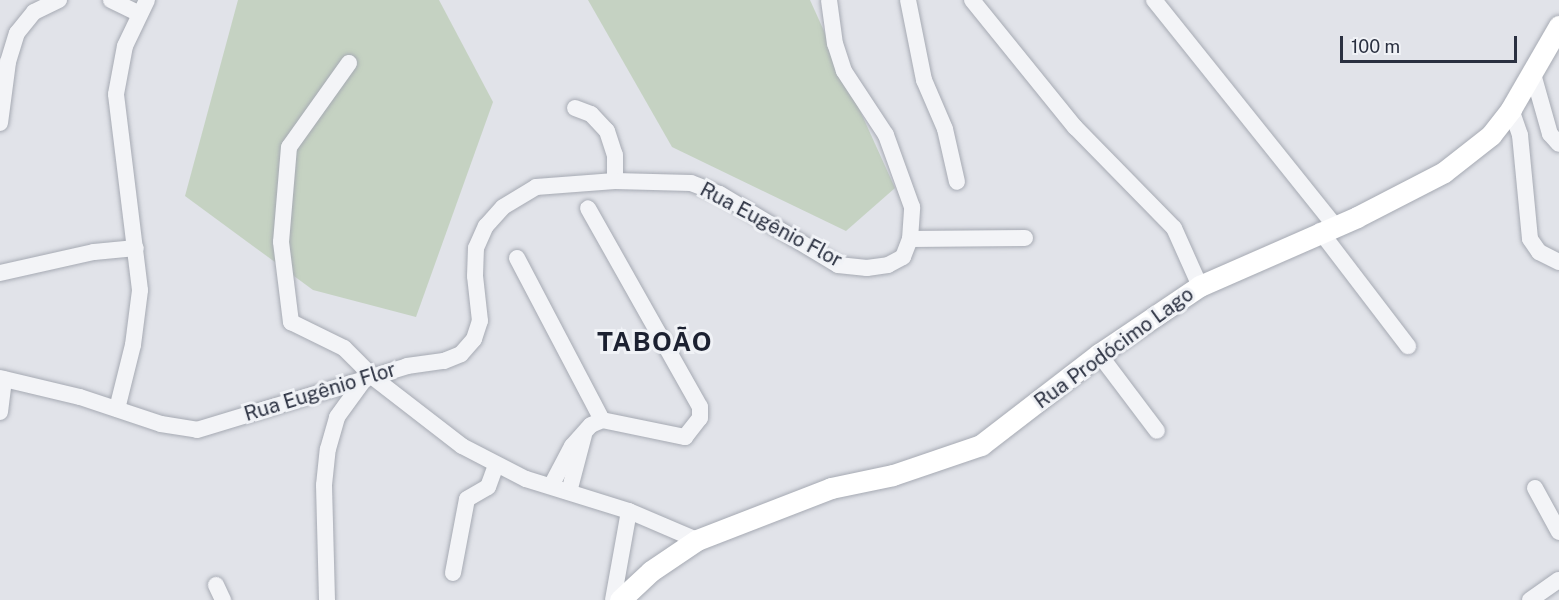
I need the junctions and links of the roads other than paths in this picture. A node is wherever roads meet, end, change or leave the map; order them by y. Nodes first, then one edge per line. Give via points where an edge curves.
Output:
1 (59, 0) edge
2 (111, 0) edge
3 (830, 0) edge
4 (909, 0) edge
5 (972, 0) edge
6 (1155, 0) edge
7 (144, 7) edge
8 (1559, 26) edge
9 (349, 63) dead end
10 (1533, 74) junction
11 (574, 108) dead end
12 (1511, 109) junction
13 (0, 123) edge
14 (1559, 144) edge
15 (615, 181) junction
16 (957, 182) dead end
17 (588, 208) dead end
18 (1327, 228) junction
19 (1024, 238) dead end
20 (910, 239) junction
21 (136, 248) junction
22 (517, 258) dead end
23 (1559, 262) edge
24 (0, 273) edge
25 (1200, 286) junction
26 (1408, 346) dead end
27 (1099, 354) junction
28 (2, 378) edge
29 (369, 379) junction
30 (117, 409) junction
31 (0, 412) edge
32 (602, 420) junction
33 (1157, 431) dead end
34 (573, 458) junction
35 (496, 465) junction
36 (551, 486) junction
37 (1535, 488) dead end
38 (569, 492) junction
39 (629, 511) junction
40 (1559, 532) edge
41 (697, 540) junction
42 (453, 573) dead end
43 (1559, 580) edge
44 (327, 600) edge
45 (613, 600) edge
46 (620, 600) edge
47 (1530, 600) edge

1 - 13 street via 34,12 17,33 8,62
2 - 7 street
3 - 20 street via 844,71 886,135 896,159 912,207
4 - 16 street via 924,80 945,129
5 - 25 street via 1075,127 1174,228
6 - 18 street
7 - 21 street via 123,54 116,94 116,119
8 - 10 main road, Rua Prodócimo Lago
9 - 29 street via 289,147 281,242 291,322 344,348
10 - 12 main road, Rua Prodócimo Lago
10 - 14 street via 1550,134
11 - 15 street via 591,114 607,131 615,155
12 - 18 main road, Rua Prodócimo Lago via 1491,135 1444,172
12 - 23 street via 1520,135 1530,239 1545,256
15 - 20 street, Rua Eugênio Flor via 691,183 720,194 838,265 888,265 903,257
15 - 29 street, Rua Eugênio Flor via 536,187 502,207 486,226 476,248 480,321 474,339 461,354 444,361 407,366
17 - 32 street via 700,407 700,418 685,437
18 - 25 main road, Rua Prodócimo Lago
18 - 26 street
19 - 20 street
21 - 24 street
21 - 30 street via 140,290 133,345
22 - 32 street
25 - 27 main road, Rua Prodócimo Lago
27 - 33 street
27 - 41 main road, Rua Prodócimo Lago via 981,445 893,475 831,488
28 - 30 street, Rua Eugênio Flor
28 - 31 street
29 - 30 street, Rua Eugênio Flor via 298,396 197,430 160,424
29 - 35 street via 462,446
29 - 44 street via 338,417 328,449 324,485
32 - 34 street via 591,424
34 - 36 street
34 - 38 street
35 - 36 street
35 - 42 street via 488,487 467,499
36 - 38 street
37 - 40 street
38 - 39 street
39 - 41 street
39 - 45 street
41 - 46 main road, Rua Prodócimo Lago via 651,571
43 - 47 street

